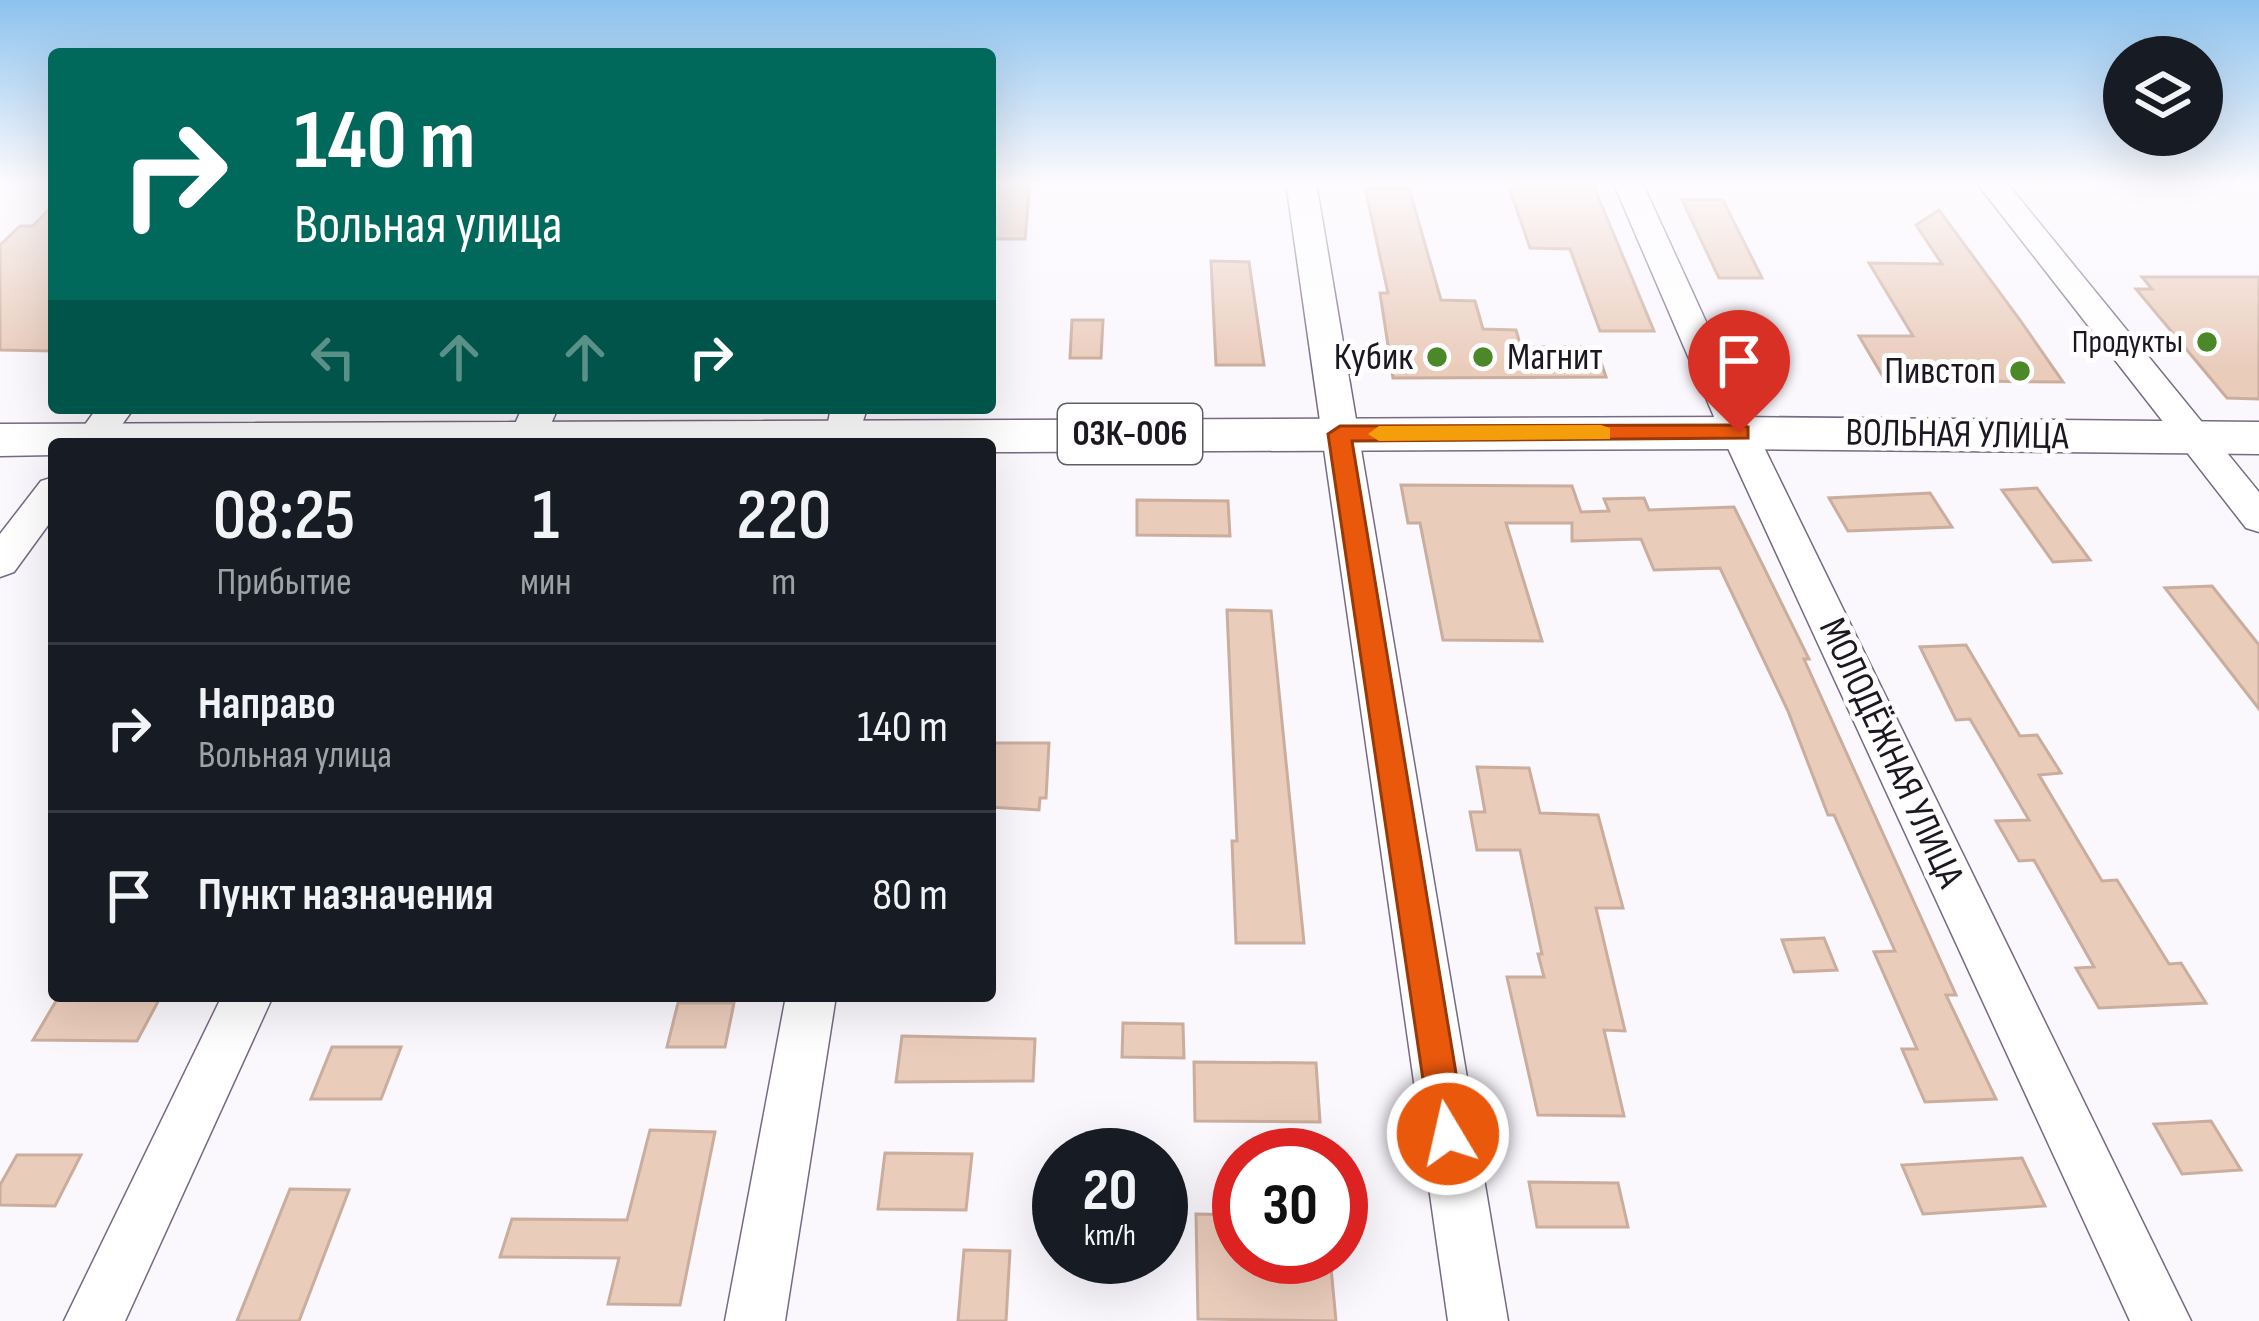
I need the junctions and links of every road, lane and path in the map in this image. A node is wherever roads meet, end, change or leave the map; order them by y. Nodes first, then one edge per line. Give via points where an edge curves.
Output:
1 (1311, 244) edge
2 (1655, 244) edge
3 (2039, 244) edge
4 (846, 422) edge
5 (99, 430) edge
6 (530, 430) edge
7 (1739, 433) junction
8 (1340, 434) junction
9 (2194, 437) junction
10 (2259, 437) edge
11 (901, 438) edge
12 (996, 439) edge
13 (0, 440) edge
14 (48, 498) edge
15 (2259, 518) edge
16 (0, 562) edge
17 (245, 1002) edge
18 (811, 1002) edge
19 (94, 1321) edge
20 (755, 1321) edge
21 (1478, 1321) edge
22 (2161, 1321) edge

1 - 8 street
2 - 7 street, МОЛОДЁЖНАЯ УЛИЦА
3 - 9 street
4 - 6 main road, ВОЛЬНАЯ УЛИЦА / 03К-006
4 - 11 main road, ВОЛЬНАЯ УЛИЦА / 03К-006
5 - 6 main road, ВОЛЬНАЯ УЛИЦА / 03К-006
5 - 13 main road, ВОЛЬНАЯ УЛИЦА / 03К-006
7 - 8 main road, ВОЛЬНАЯ УЛИЦА / 03К-006
7 - 9 main road, ВОЛЬНАЯ УЛИЦА / 03К-006
7 - 22 street, МОЛОДЁЖНАЯ УЛИЦА
8 - 12 main road, ВОЛЬНАЯ УЛИЦА / 03К-006
8 - 21 street
9 - 10 main road, ВОЛЬНАЯ УЛИЦА / 03К-006
9 - 15 street
14 - 16 street
17 - 19 street
18 - 20 street

